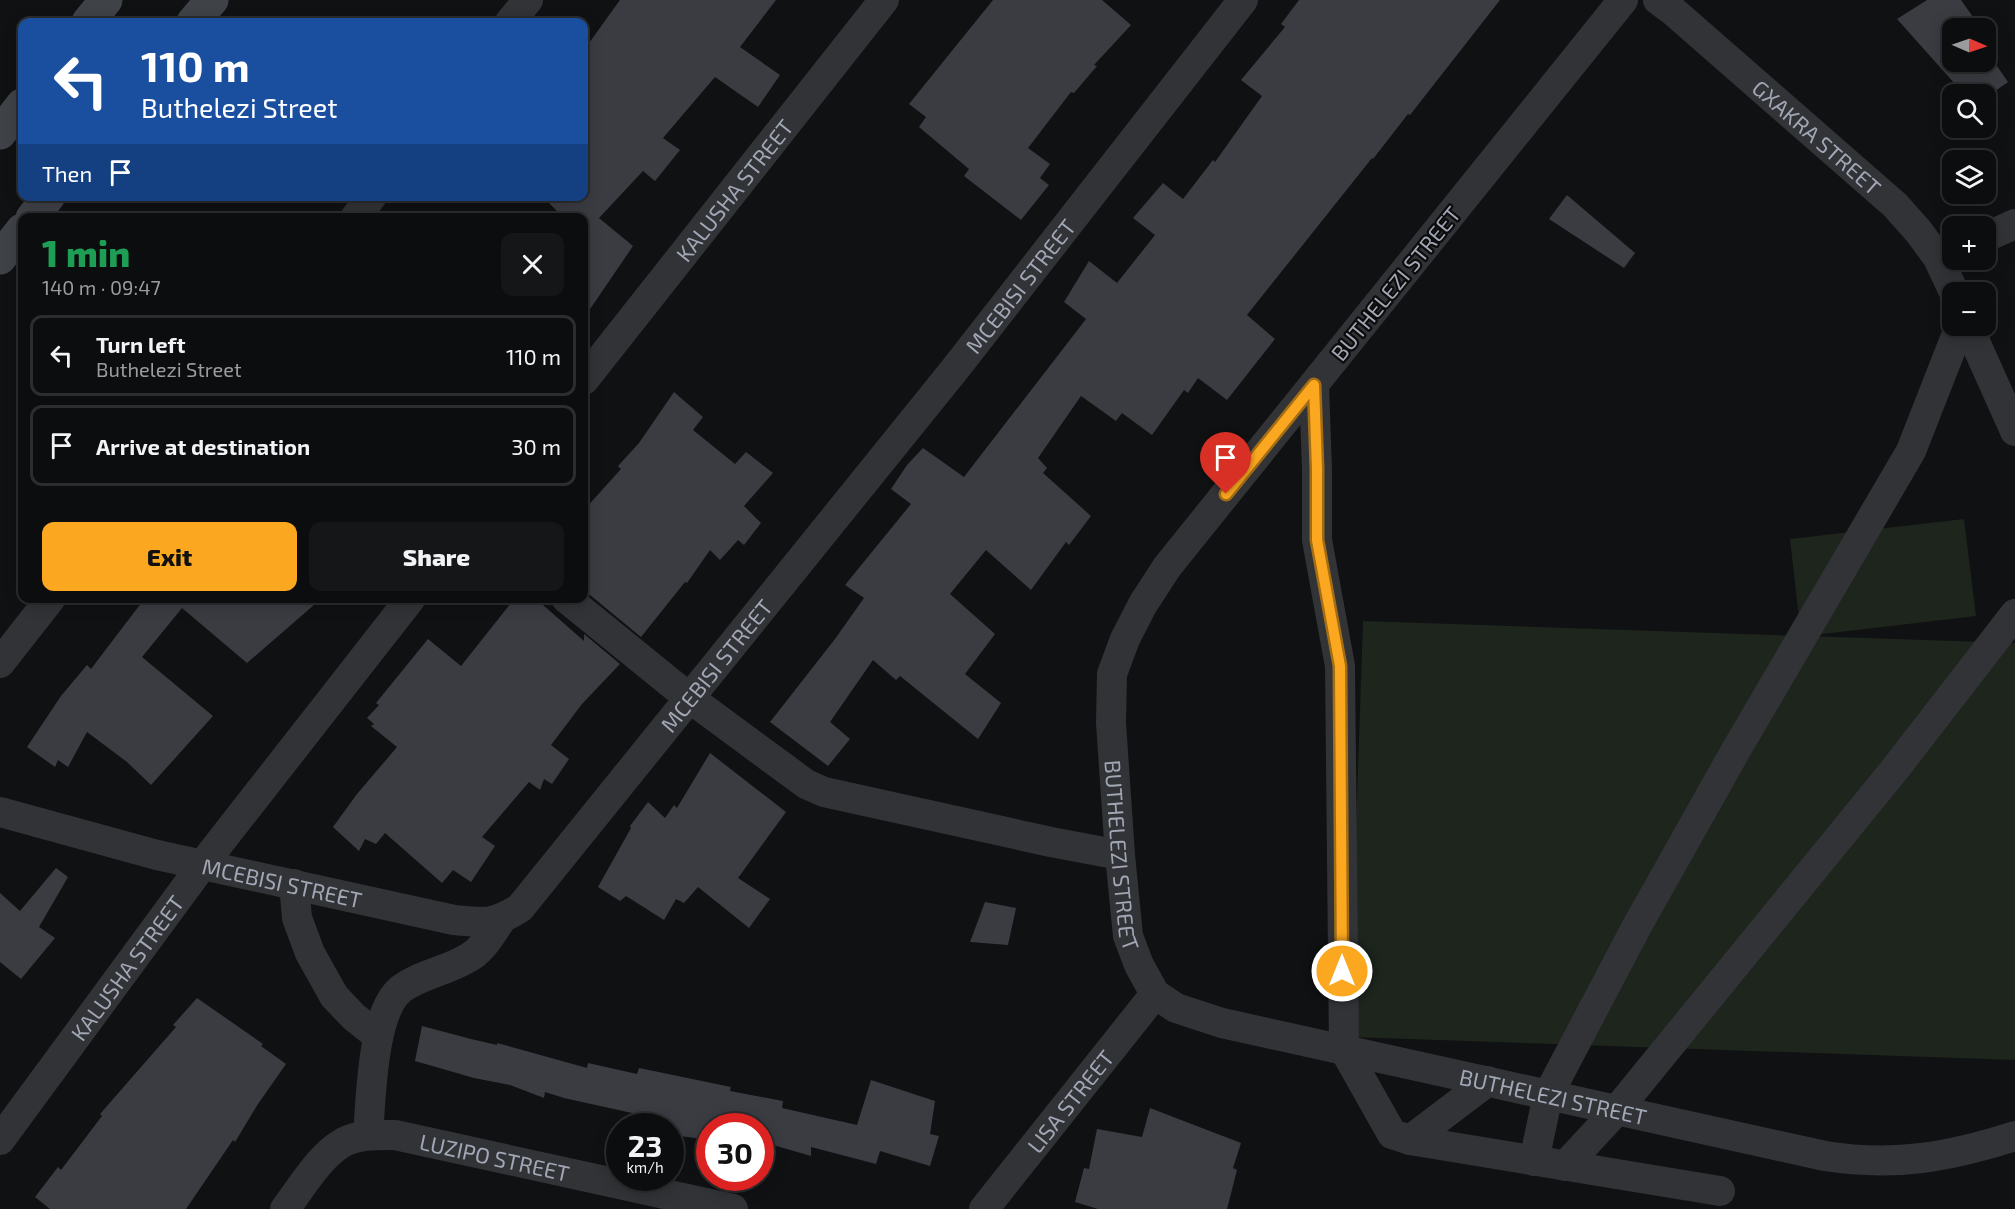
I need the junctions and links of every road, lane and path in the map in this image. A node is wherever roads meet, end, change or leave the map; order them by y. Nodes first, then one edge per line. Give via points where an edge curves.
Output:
1 (106, 0) edge
2 (212, 0) edge
3 (528, 0) edge
4 (884, 0) edge
5 (1243, 0) edge
6 (1623, 0) edge
7 (1658, 0) edge
8 (91, 18) edge
9 (197, 18) edge
10 (513, 18) edge
11 (18, 110) edge
12 (0, 133) edge
13 (45, 201) edge
14 (368, 201) edge
15 (36, 213) edge
16 (359, 213) edge
17 (2015, 224) edge
18 (1996, 233) edge
19 (18, 235) edge
20 (1942, 252) edge
21 (0, 258) edge
22 (1956, 336) edge
23 (1972, 336) edge
24 (588, 375) edge
25 (1314, 385) junction
26 (2015, 431) edge
27 (47, 603) edge
28 (407, 603) edge
29 (572, 603) edge
30 (2015, 614) edge
31 (0, 663) edge
32 (688, 698) junction
33 (0, 812) edge
34 (1120, 855) junction
35 (203, 864) junction
36 (294, 884) junction
37 (501, 920) junction
38 (1155, 994) junction
39 (378, 1036) junction
40 (1344, 1049) junction
41 (1488, 1081) junction
42 (1548, 1095) junction
43 (1617, 1110) junction
44 (368, 1135) junction
45 (2015, 1137) edge
46 (0, 1140) edge
47 (1410, 1140) junction
48 (1534, 1161) junction
49 (1565, 1166) junction
50 (1720, 1191) dead end
51 (636, 1198) edge
52 (285, 1209) edge
53 (733, 1209) edge
54 (984, 1209) edge

1 - 8 main road
2 - 9 main road
3 - 10 street
4 - 24 street, KALUSHA STREET
5 - 32 street, MCEBISI STREET via 955,369
6 - 25 street, BUTHELEZI STREET
7 - 20 street, GXAKRA STREET
11 - 12 main road
13 - 15 main road
14 - 16 street
17 - 18 street
19 - 21 main road
22 - 42 street via 1911,451 1730,761
23 - 26 street
25 - 34 street, BUTHELEZI STREET via 1167,567 1125,639 1113,674 1111,723
25 - 40 street via 1317,540 1340,666
27 - 31 street
28 - 35 street, KALUSHA STREET
29 - 32 street
30 - 43 street via 1895,769
32 - 34 street via 806,784 824,792
32 - 37 street, MCEBISI STREET via 526,901
33 - 35 street, MCEBISI STREET
34 - 38 street, BUTHELEZI STREET via 1128,936
35 - 36 street, MCEBISI STREET
35 - 46 street, KALUSHA STREET
36 - 37 street, MCEBISI STREET via 454,920
36 - 39 street via 297,918 310,953 334,996
37 - 39 street via 480,949 468,958 402,988 392,998
38 - 40 street, BUTHELEZI STREET via 1176,1008 1222,1023
38 - 54 street, LISA STREET
39 - 44 street
40 - 41 street, BUTHELEZI STREET
40 - 47 street via 1392,1134
41 - 42 street, BUTHELEZI STREET
41 - 47 street
42 - 43 street, BUTHELEZI STREET
42 - 48 street
43 - 45 street, BUTHELEZI STREET via 1857,1161 1912,1161
43 - 49 street
44 - 51 street, LUZIPO STREET via 395,1135
44 - 52 street, LUZIPO STREET via 344,1142 322,1160
47 - 48 street
48 - 49 street
49 - 50 street
51 - 53 street, LUZIPO STREET

